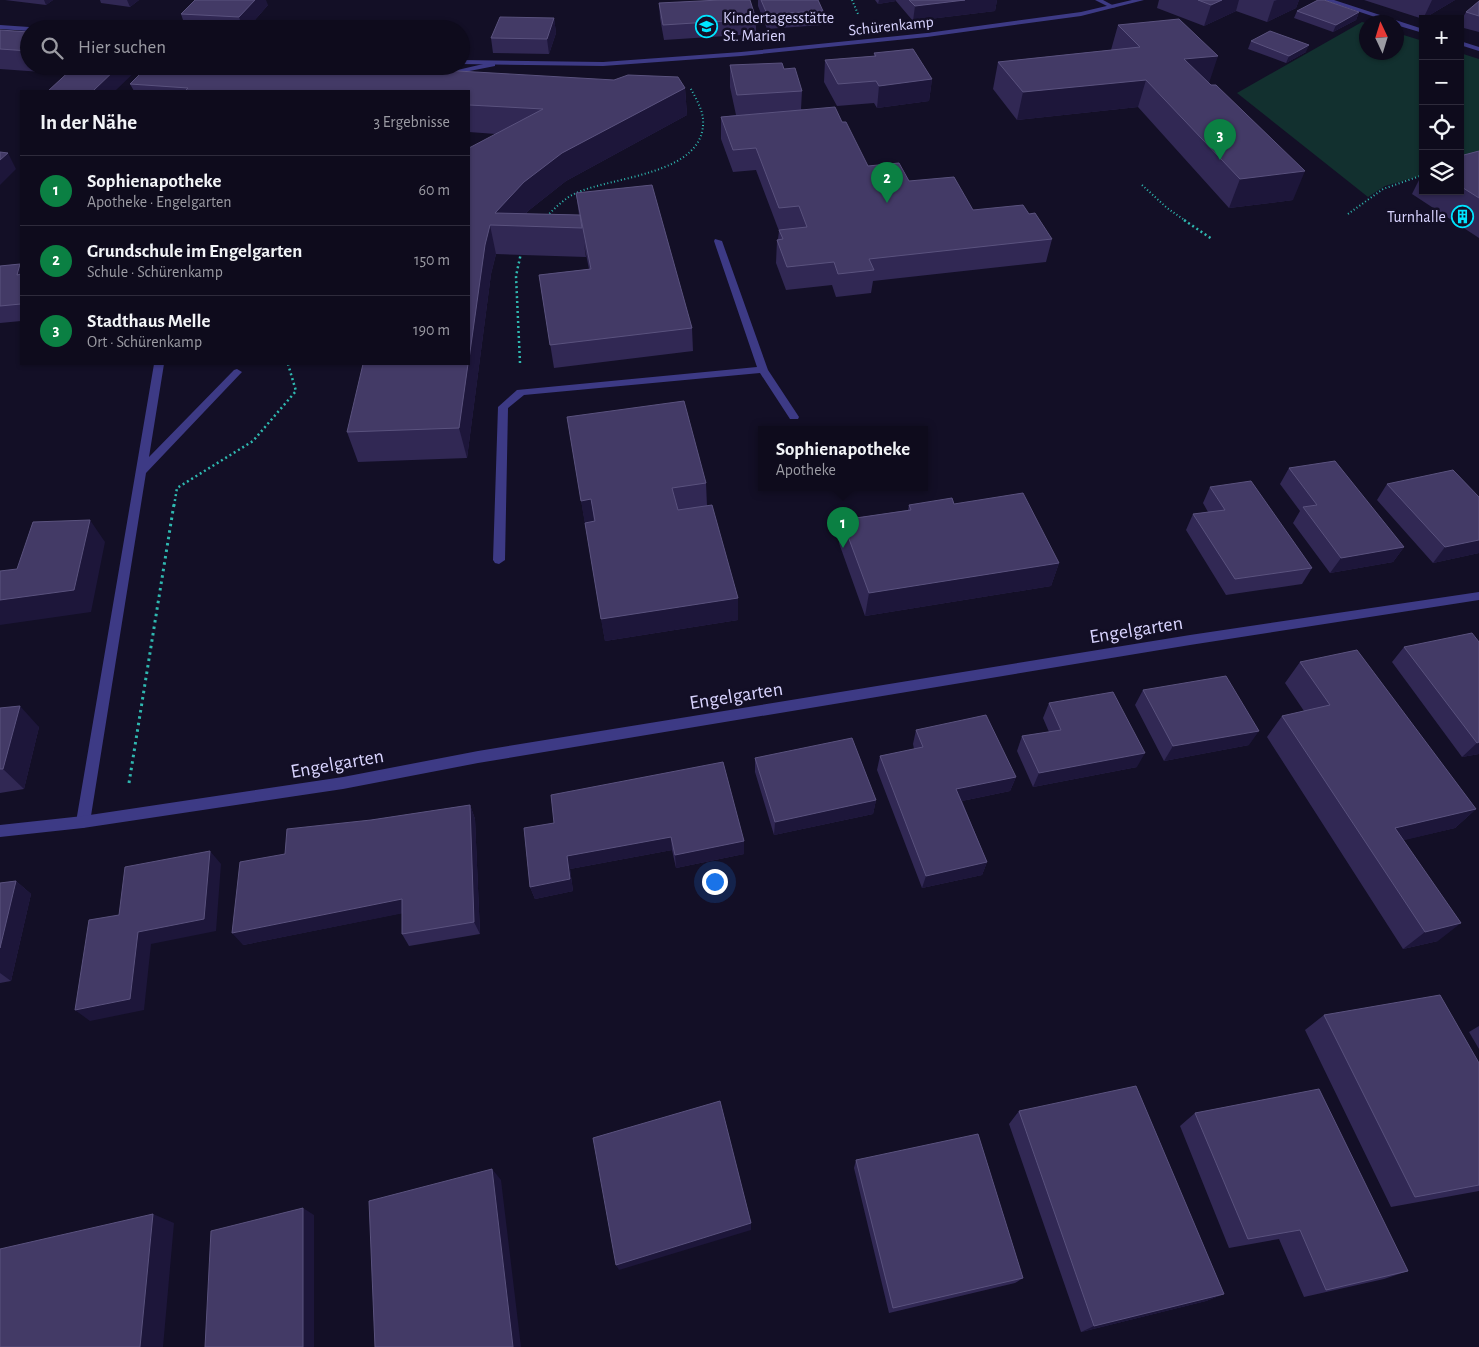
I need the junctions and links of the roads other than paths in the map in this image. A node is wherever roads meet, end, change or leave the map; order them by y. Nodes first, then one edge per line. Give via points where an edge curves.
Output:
1 (1098, 0) edge
2 (1141, 0) edge
3 (1327, 0) edge
4 (1113, 7) junction
5 (0, 27) edge
6 (20, 28) edge
7 (1419, 30) edge
8 (1464, 44) edge
9 (1479, 49) edge
10 (470, 63) edge
11 (492, 64) junction
12 (470, 68) edge
13 (718, 241) dead end
14 (158, 365) edge
15 (763, 370) junction
16 (237, 372) dead end
17 (794, 417) dead end
18 (141, 472) junction
19 (499, 560) dead end
20 (1479, 596) edge
21 (84, 822) junction
22 (0, 831) edge

1 - 4 street
2 - 4 street, Schürenkamp
3 - 7 street
4 - 11 street, Schürenkamp via 927,35 671,60
5 - 6 street
8 - 9 street
10 - 11 street, Schürenkamp
11 - 12 street
13 - 15 street
14 - 18 street
15 - 17 street
15 - 19 street via 521,392 503,407
16 - 18 street
18 - 21 street
20 - 21 street, Engelgarten via 478,757 343,783
21 - 22 street, Engelgarten

